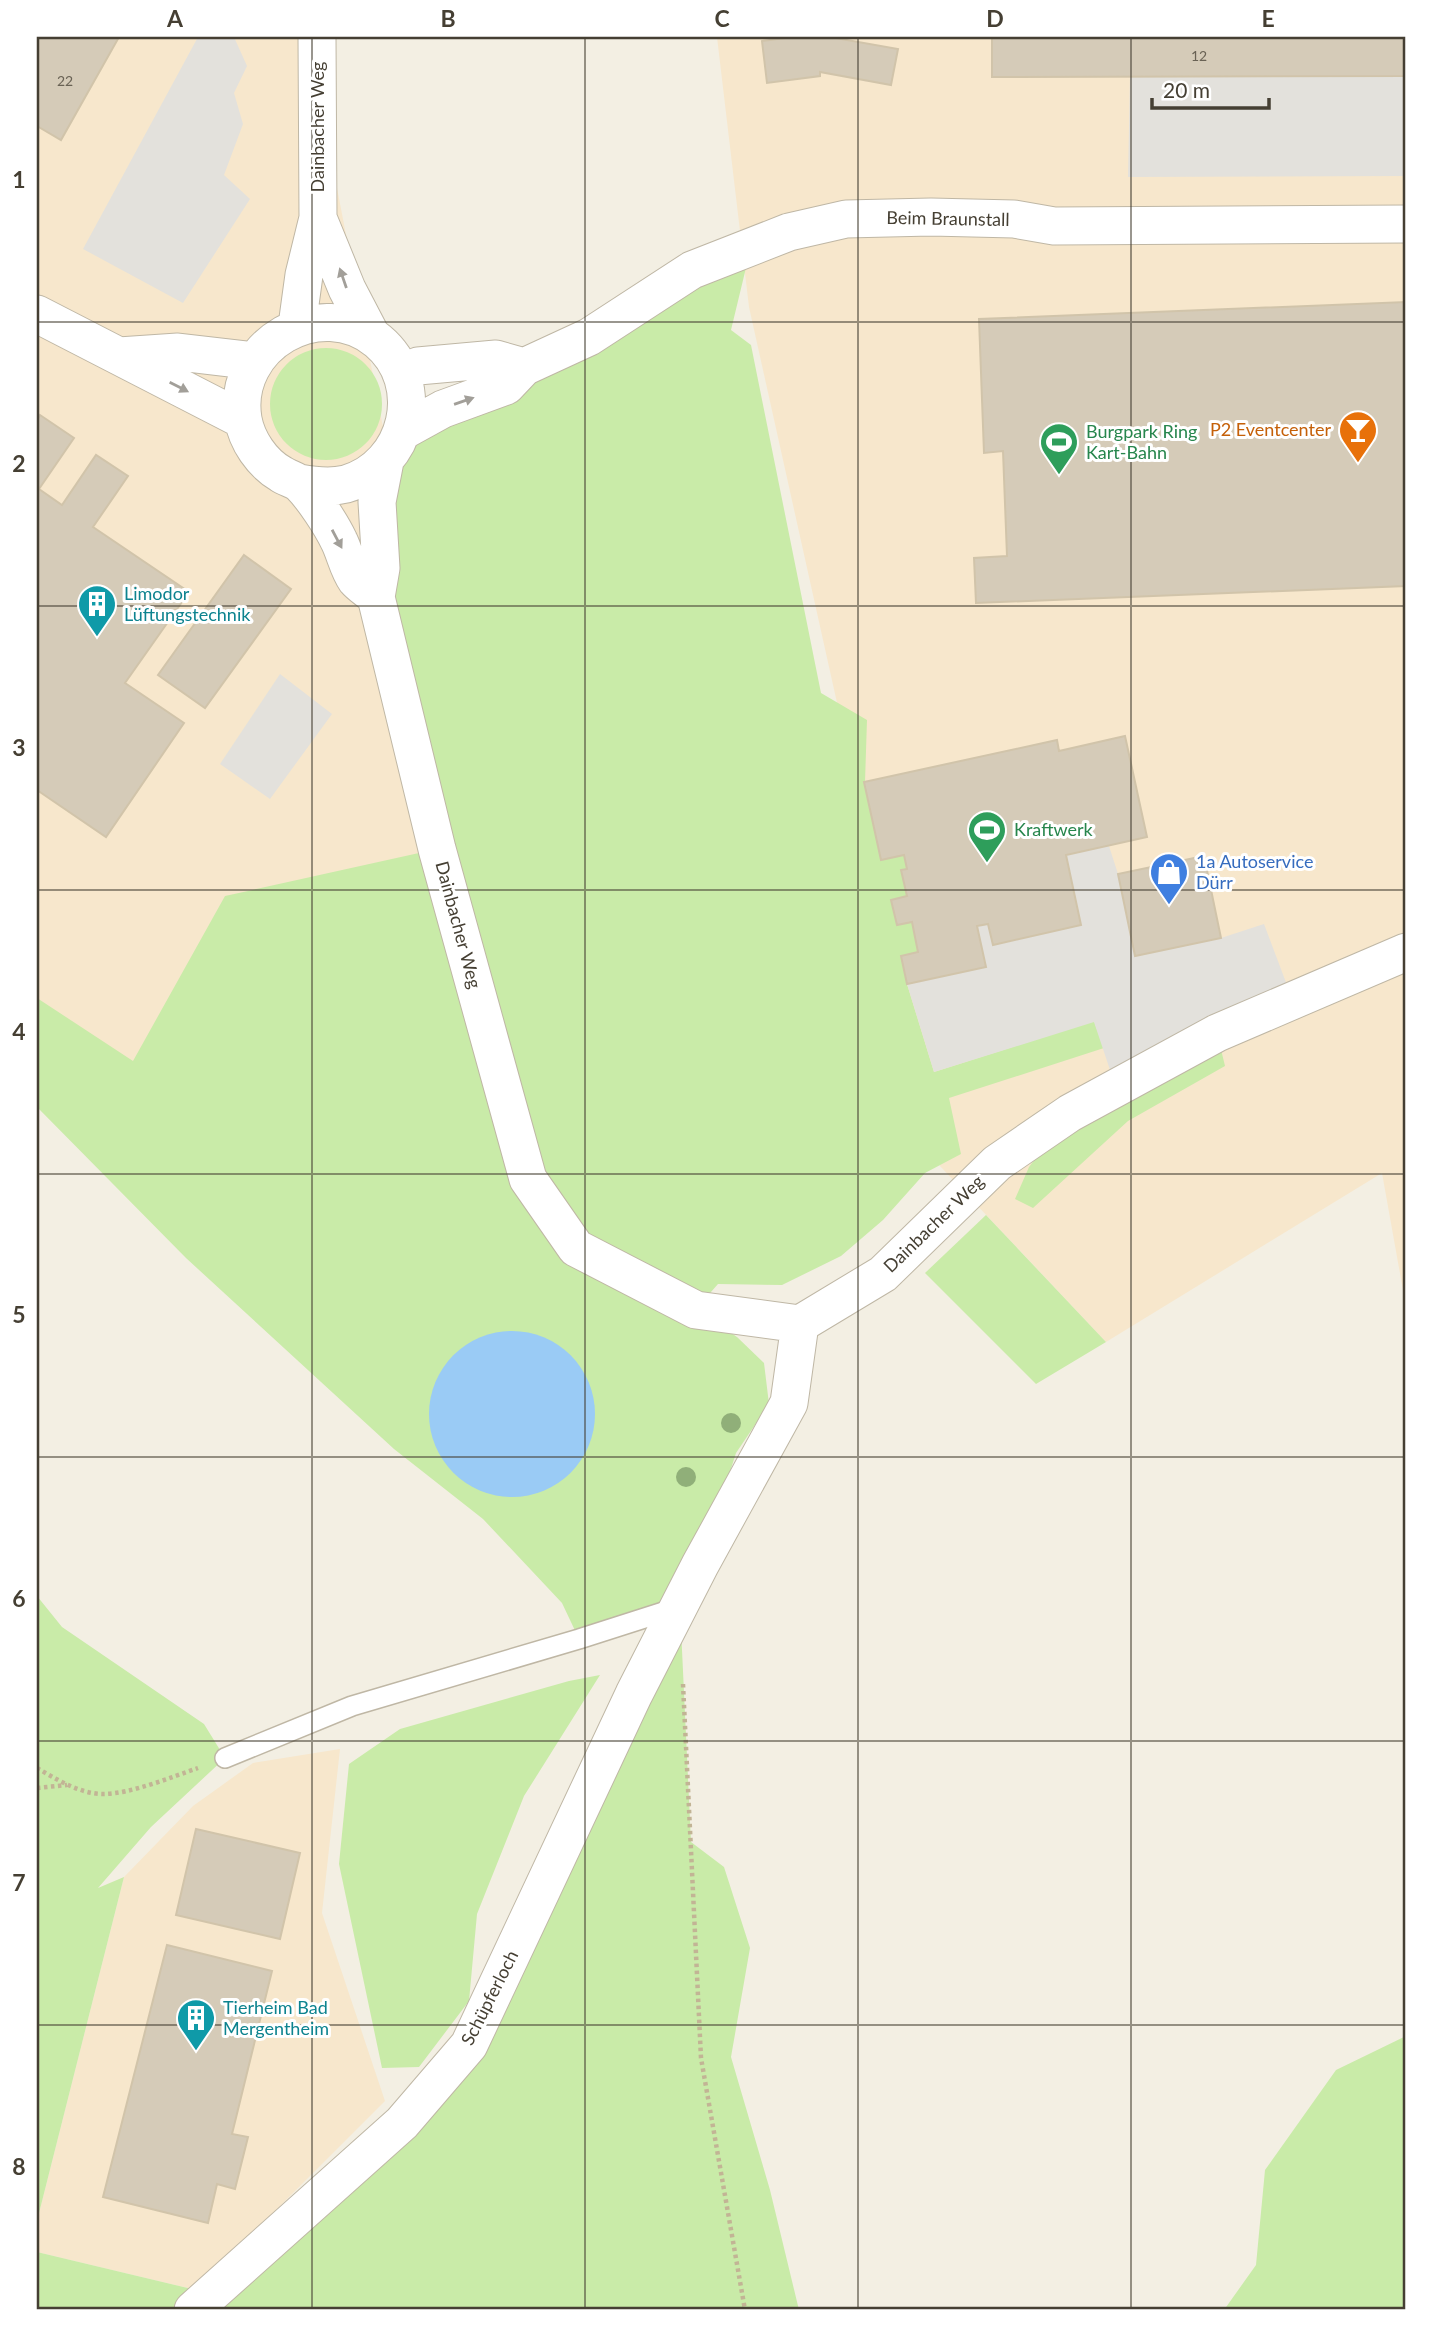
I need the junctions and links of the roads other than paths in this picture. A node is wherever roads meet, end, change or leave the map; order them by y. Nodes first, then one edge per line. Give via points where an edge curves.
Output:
1 (317, 37) edge
2 (318, 218) junction
3 (1406, 224) edge
4 (37, 314) edge
5 (298, 326) junction
6 (372, 335) junction
7 (118, 356) junction
8 (254, 361) junction
9 (524, 367) junction
10 (402, 373) junction
11 (243, 420) junction
12 (394, 446) junction
13 (299, 483) junction
14 (376, 597) junction
15 (1406, 952) edge
16 (800, 1324) junction
17 (680, 1606) junction
18 (225, 1758) road end
19 (193, 2310) edge

1 - 2 street, Dainbacher Weg
2 - 5 street, Dainbacher Weg
6 -> 2 street, Dainbacher Weg
3 - 9 street, Beim Braunstall via 1054,226 1014,219 846,219 789,232 692,270 589,337
4 - 7 street
5 - 6 street via 323,321 348,324
5 - 8 street via 280,334
6 - 10 street
7 - 8 street via 178,352
7 -> 11 street
8 - 11 street via 245,379
9 - 10 street via 496,359 418,366
12 -> 9 street, Beim Braunstall via 443,408 506,386
10 - 12 street via 407,412
11 - 13 street via 262,459
12 - 13 street via 367,475 345,484
12 - 14 street, Dainbacher Weg via 377,502 382,568
13 -> 14 street, Dainbacher Weg via 338,538 356,580
14 - 16 street, Dainbacher Weg via 437,849 528,1179 576,1248 696,1310
15 - 16 street, Dainbacher Weg via 1217,1033 1070,1113 997,1163 883,1274
16 - 17 street, Schüpferloch via 789,1403
17 - 18 lane via 352,1706
17 - 19 street, Schüpferloch via 469,2045 402,2123

